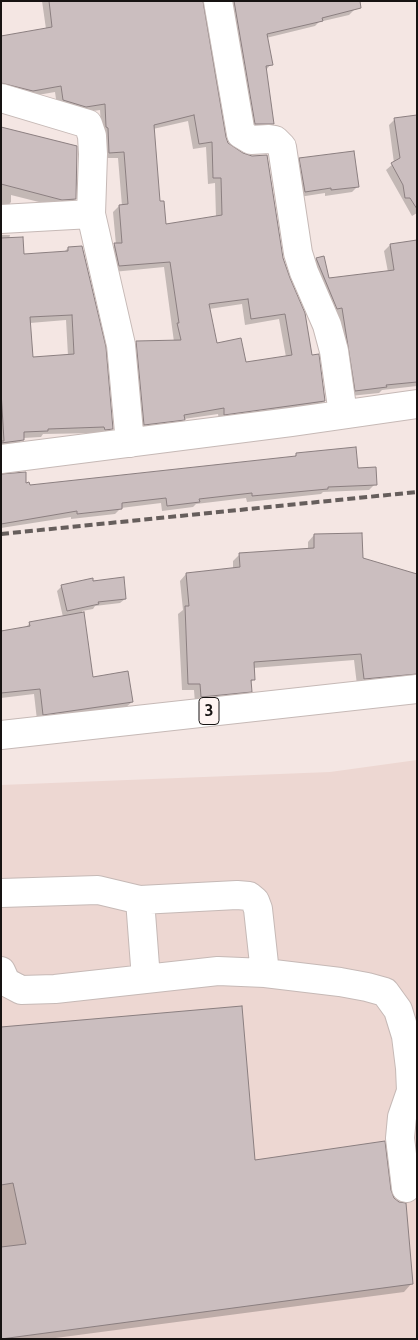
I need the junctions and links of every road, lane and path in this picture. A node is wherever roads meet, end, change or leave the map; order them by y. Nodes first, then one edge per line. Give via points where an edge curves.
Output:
1 (218, 1) edge
2 (1, 98) edge
3 (91, 214) junction
4 (1, 219) edge
5 (417, 404) edge
6 (343, 414) junction
7 (130, 443) junction
8 (1, 459) edge
9 (417, 689) edge
10 (1, 735) edge
11 (1, 893) edge
12 (140, 900) junction
13 (1, 971) edge
14 (265, 973) junction
15 (146, 979) junction
16 (406, 1188) dead end

1 - 6 main road via 241,134 251,140 274,140 282,147 298,253 327,325
2 - 3 main road via 88,124 93,145
3 - 4 main road
3 - 7 main road via 121,345
5 - 6 main road
6 - 7 main road
7 - 8 main road
9 - 10 main road, 3
11 - 12 main road via 98,890
12 - 14 main road via 249,896 258,908
12 - 15 main road
13 - 15 main road via 6,982 21,990
14 - 15 main road via 218,971
14 - 16 main road via 385,992 398,1010 406,1036 410,1068 411,1091 402,1118 400,1138

